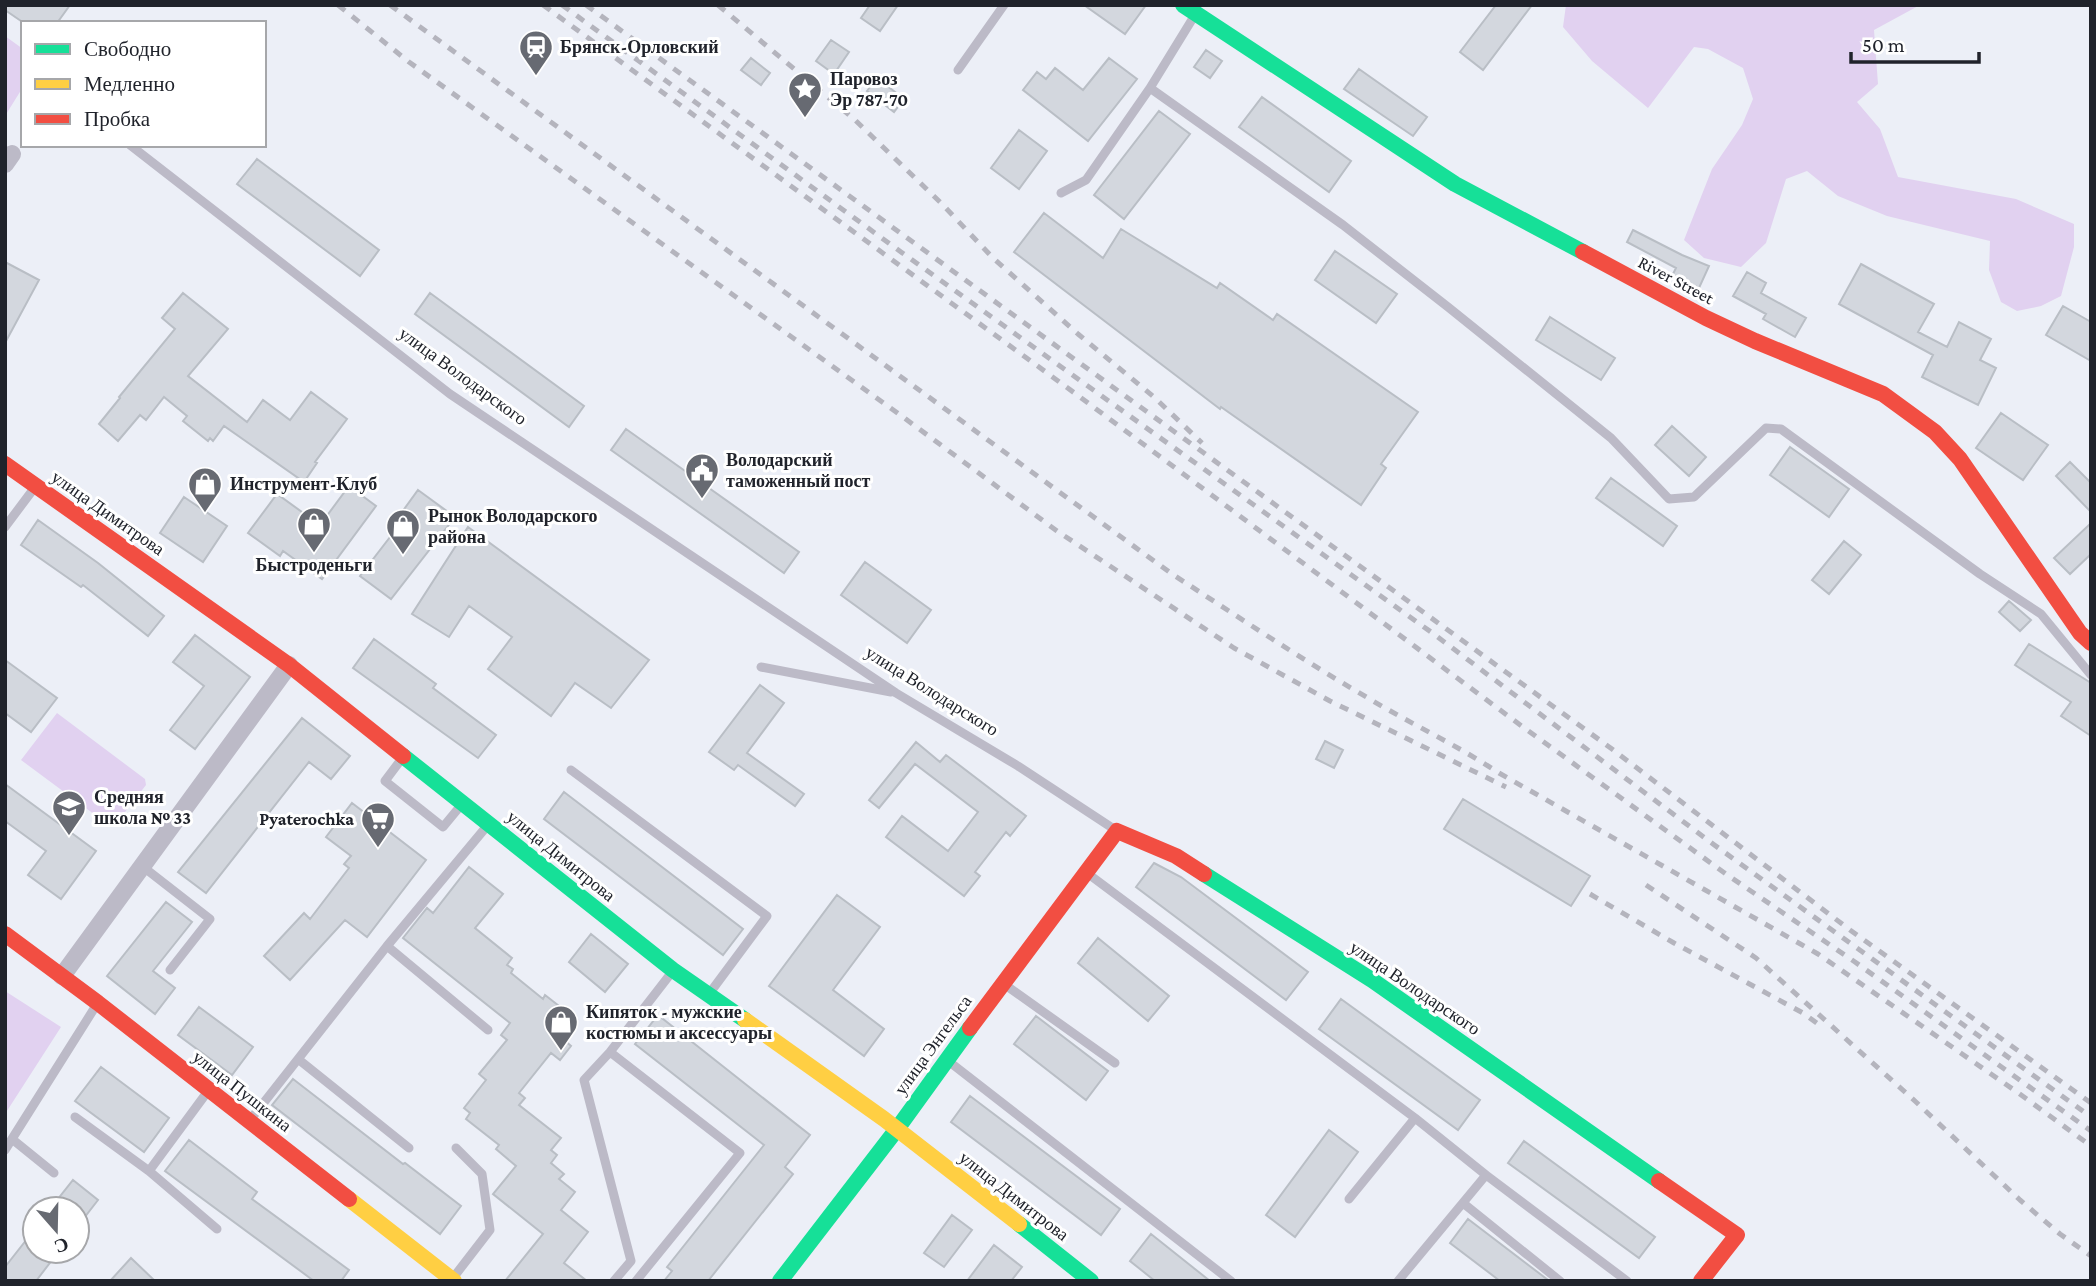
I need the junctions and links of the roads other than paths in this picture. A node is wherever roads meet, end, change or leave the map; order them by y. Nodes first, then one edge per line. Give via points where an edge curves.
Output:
1 (1004, 5) edge
2 (1190, 9) edge
3 (958, 70) dead end
4 (1150, 88) junction
5 (133, 147) edge
6 (1061, 193) dead end
7 (5, 464) edge
8 (36, 485) junction
9 (5, 527) edge
10 (2091, 643) edge
11 (289, 665) junction
12 (761, 667) dead end
13 (2091, 675) edge
14 (896, 693) junction
15 (404, 756) junction
16 (571, 770) dead end
17 (463, 803) junction
18 (489, 824) junction
19 (1117, 831) junction
20 (142, 866) junction
21 (1086, 872) junction
22 (5, 934) edge
23 (387, 946) junction
24 (170, 970) dead end
25 (673, 970) junction
26 (62, 976) junction
27 (1002, 983) junction
28 (708, 996) junction
29 (98, 1003) junction
30 (488, 1030) dead end
31 (610, 1052) junction
32 (298, 1059) junction
33 (946, 1059) junction
34 (1115, 1063) dead end
35 (209, 1090) junction
36 (75, 1117) dead end
37 (1415, 1118) junction
38 (249, 1121) junction
39 (897, 1129) junction
40 (12, 1139) junction
41 (410, 1148) dead end
42 (456, 1148) dead end
43 (5, 1150) edge
44 (149, 1171) junction
45 (54, 1173) dead end
46 (1486, 1175) junction
47 (1349, 1199) dead end
48 (1463, 1202) junction
49 (217, 1229) dead end
50 (624, 1269) junction
51 (445, 1278) edge
52 (614, 1281) edge
53 (635, 1281) edge
54 (780, 1281) edge
55 (1091, 1281) edge
56 (1231, 1281) edge
57 (1398, 1281) edge
58 (1560, 1281) edge
59 (1626, 1281) edge
60 (1702, 1281) edge

1 - 3 lane
2 - 4 lane
2 - 10 main road, River Street via 1455,184 1706,318 1883,394 1949,445
4 - 6 lane via 1086,180
4 - 13 lane via 1343,225 1448,307 1611,438 1669,499 1694,497 1766,428 1781,429 2041,614
5 - 14 lane, улица Володарского via 450,394
7 - 8 main road, улица Димитрова
8 - 9 lane
8 - 11 main road, улица Димитрова
11 - 15 main road, улица Димитрова
11 - 20 street
12 - 14 lane
14 - 19 lane, улица Володарского
15 - 17 main road, улица Димитрова
15 - 17 lane via 385,781 443,827
16 - 28 lane via 767,916
17 - 18 main road, улица Димитрова
18 - 23 lane
18 - 25 main road, улица Димитрова
19 - 21 main road, улица Энгельса
19 - 60 main road, улица Володарского via 1176,856 1372,980 1737,1235
20 - 24 lane via 210,919
20 - 26 street
21 - 27 main road, улица Энгельса
21 - 37 lane
22 - 26 main road, улица Пушкина
23 - 30 lane
23 - 32 lane
25 - 28 main road, улица Димитрова
25 - 31 lane
26 - 29 main road, улица Пушкина
27 - 33 main road, улица Энгельса
27 - 34 lane
28 - 39 main road, улица Димитрова
29 - 35 main road, улица Пушкина
29 - 40 lane
31 - 50 lane via 584,1080 631,1261
31 - 53 lane via 740,1153
32 - 38 lane
32 - 41 lane
33 - 39 main road, улица Энгельса
33 - 56 lane
35 - 38 main road, улица Пушкина
35 - 44 lane
36 - 44 lane
37 - 46 lane
37 - 47 lane
38 - 51 main road, улица Пушкина
39 - 54 main road, улица Энгельса
39 - 55 main road, улица Димитрова
40 - 43 lane
40 - 45 lane
42 - 51 lane via 482,1174 490,1230
44 - 49 lane
46 - 48 lane
46 - 59 lane
48 - 57 lane
48 - 58 lane
50 - 52 lane
50 - 53 lane

